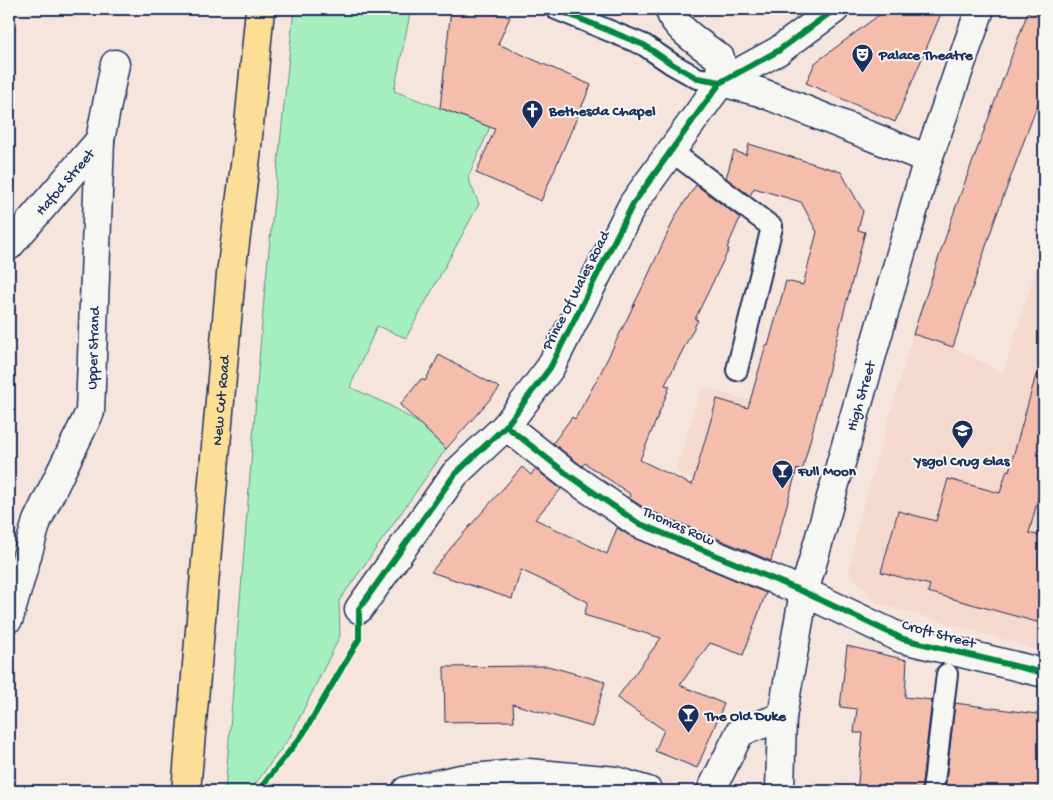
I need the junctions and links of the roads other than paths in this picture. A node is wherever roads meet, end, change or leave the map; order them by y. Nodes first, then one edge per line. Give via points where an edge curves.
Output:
1 (260, 9) edge
2 (556, 9) edge
3 (670, 9) edge
4 (835, 9) edge
5 (980, 9) edge
6 (116, 64) dead end
7 (721, 82) junction
8 (100, 140) junction
9 (671, 151) junction
10 (928, 159) junction
11 (9, 246) edge
12 (737, 370) dead end
13 (506, 426) junction
14 (804, 592) junction
15 (359, 609) dead end
16 (9, 618) edge
17 (946, 674) dead end
18 (1044, 674) edge
19 (782, 717) junction
20 (186, 791) edge
21 (406, 791) edge
22 (648, 791) edge
23 (711, 791) edge
24 (780, 791) edge
25 (933, 791) edge

1 - 20 main road, New Cut Road via 231,274
2 - 7 lane via 644,45 697,78
3 - 7 street via 682,29 720,58
4 - 7 street, Prince Of Wales Road via 778,51
5 - 10 street, High Street
6 - 8 street, Upper Strand
7 - 9 street, Prince Of Wales Road
7 - 10 street via 760,92
8 - 11 street, Hafod Street
8 - 16 street, Upper Strand via 90,412 37,521
9 - 12 lane via 772,227
9 - 13 street, Prince Of Wales Road via 633,204 550,368
10 - 14 street, High Street
13 - 14 street, Thomas Row via 567,474 638,523
13 - 15 street, Prince Of Wales Road via 455,474
14 - 18 street, Croft Street via 903,639
14 - 19 street, High Street
17 - 25 lane
19 - 23 street via 740,732
19 - 24 street, High Street
21 - 22 street via 462,779 528,773 616,781

